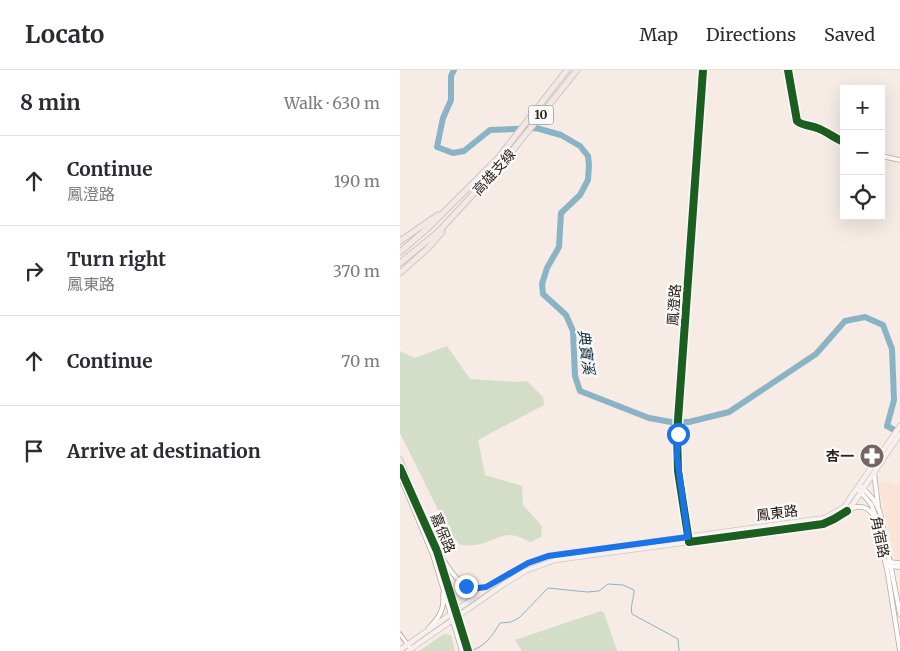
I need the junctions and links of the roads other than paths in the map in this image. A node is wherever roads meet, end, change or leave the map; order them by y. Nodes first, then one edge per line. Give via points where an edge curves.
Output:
1 (567, 70) edge
2 (577, 70) edge
3 (703, 70) edge
4 (788, 70) edge
5 (840, 141) edge
6 (885, 157) edge
7 (900, 160) edge
8 (482, 185) junction
9 (449, 208) junction
10 (400, 241) edge
11 (400, 252) edge
12 (400, 263) edge
13 (400, 273) edge
14 (900, 426) edge
15 (900, 434) edge
16 (889, 444) junction
17 (400, 460) edge
18 (400, 468) edge
19 (874, 472) junction
20 (400, 476) edge
21 (861, 489) junction
22 (411, 490) junction
23 (847, 511) junction
24 (880, 512) junction
25 (878, 523) junction
26 (688, 539) junction
27 (437, 551) junction
28 (586, 553) junction
29 (900, 562) edge
30 (888, 564) junction
31 (900, 567) edge
32 (499, 580) junction
33 (441, 582) junction
34 (456, 610) junction
35 (451, 614) junction
36 (900, 614) edge
37 (458, 616) junction
38 (453, 620) junction
39 (426, 630) junction
40 (400, 634) edge
41 (899, 640) edge
42 (409, 648) edge
43 (400, 650) edge
44 (462, 651) edge
45 (468, 651) edge
46 (900, 651) edge

1 - 9 highway, 高雄支線 / 10 via 499,157
2 - 8 highway, 高雄支線 / 10
3 - 26 street, 鳳澄路 via 677,457
4 - 5 street via 797,121 819,128
6 - 7 street
8 - 12 highway, 高雄支線 / 10 via 438,232
8 - 13 highway via 432,244
9 - 10 highway
9 - 11 highway, 高雄支線 / 10
14 - 16 main road
15 - 16 main road
16 - 19 main road, 鳳東路
16 - 21 main road, 鳳東路
17 - 22 highway
18 - 22 street, 嘉保路
19 - 21 main road, 鳳東路
19 - 24 street
20 - 33 street, 嘉保路
21 - 23 main road, 鳳東路
21 - 24 street, 角宿路 via 874,500
21 - 25 street, 角宿路 via 873,507
21 - 26 main road, 鳳東路 via 844,507 825,518
22 - 27 street, 嘉保路
23 - 25 street via 864,507
23 - 26 main road, 鳳東路 via 823,524
24 - 30 street, 角宿路
25 - 30 street, 角宿路
26 - 28 main road, 鳳東路
27 - 32 street via 456,578 466,586 482,588
27 - 34 street, 嘉保路
28 - 32 main road, 鳳東路 via 555,554 528,563
28 - 37 main road, 鳳東路 via 525,571
29 - 30 street
30 - 31 street
30 - 36 street, 角宿路
30 - 41 street, 角宿路
32 - 34 main road, 鳳東路
33 - 35 street, 嘉保路
33 - 39 street via 442,610
34 - 35 main road, 鳳東路
34 - 37 street, 嘉保路
35 - 38 street, 嘉保路
35 - 39 main road, 鳳東路
37 - 38 main road, 鳳東路
37 - 45 street, 嘉保路
38 - 42 main road, 鳳東路
38 - 44 street, 嘉保路
39 - 42 main road, 鳳東路
40 - 42 street
41 - 46 street, 角宿路
42 - 43 main road

